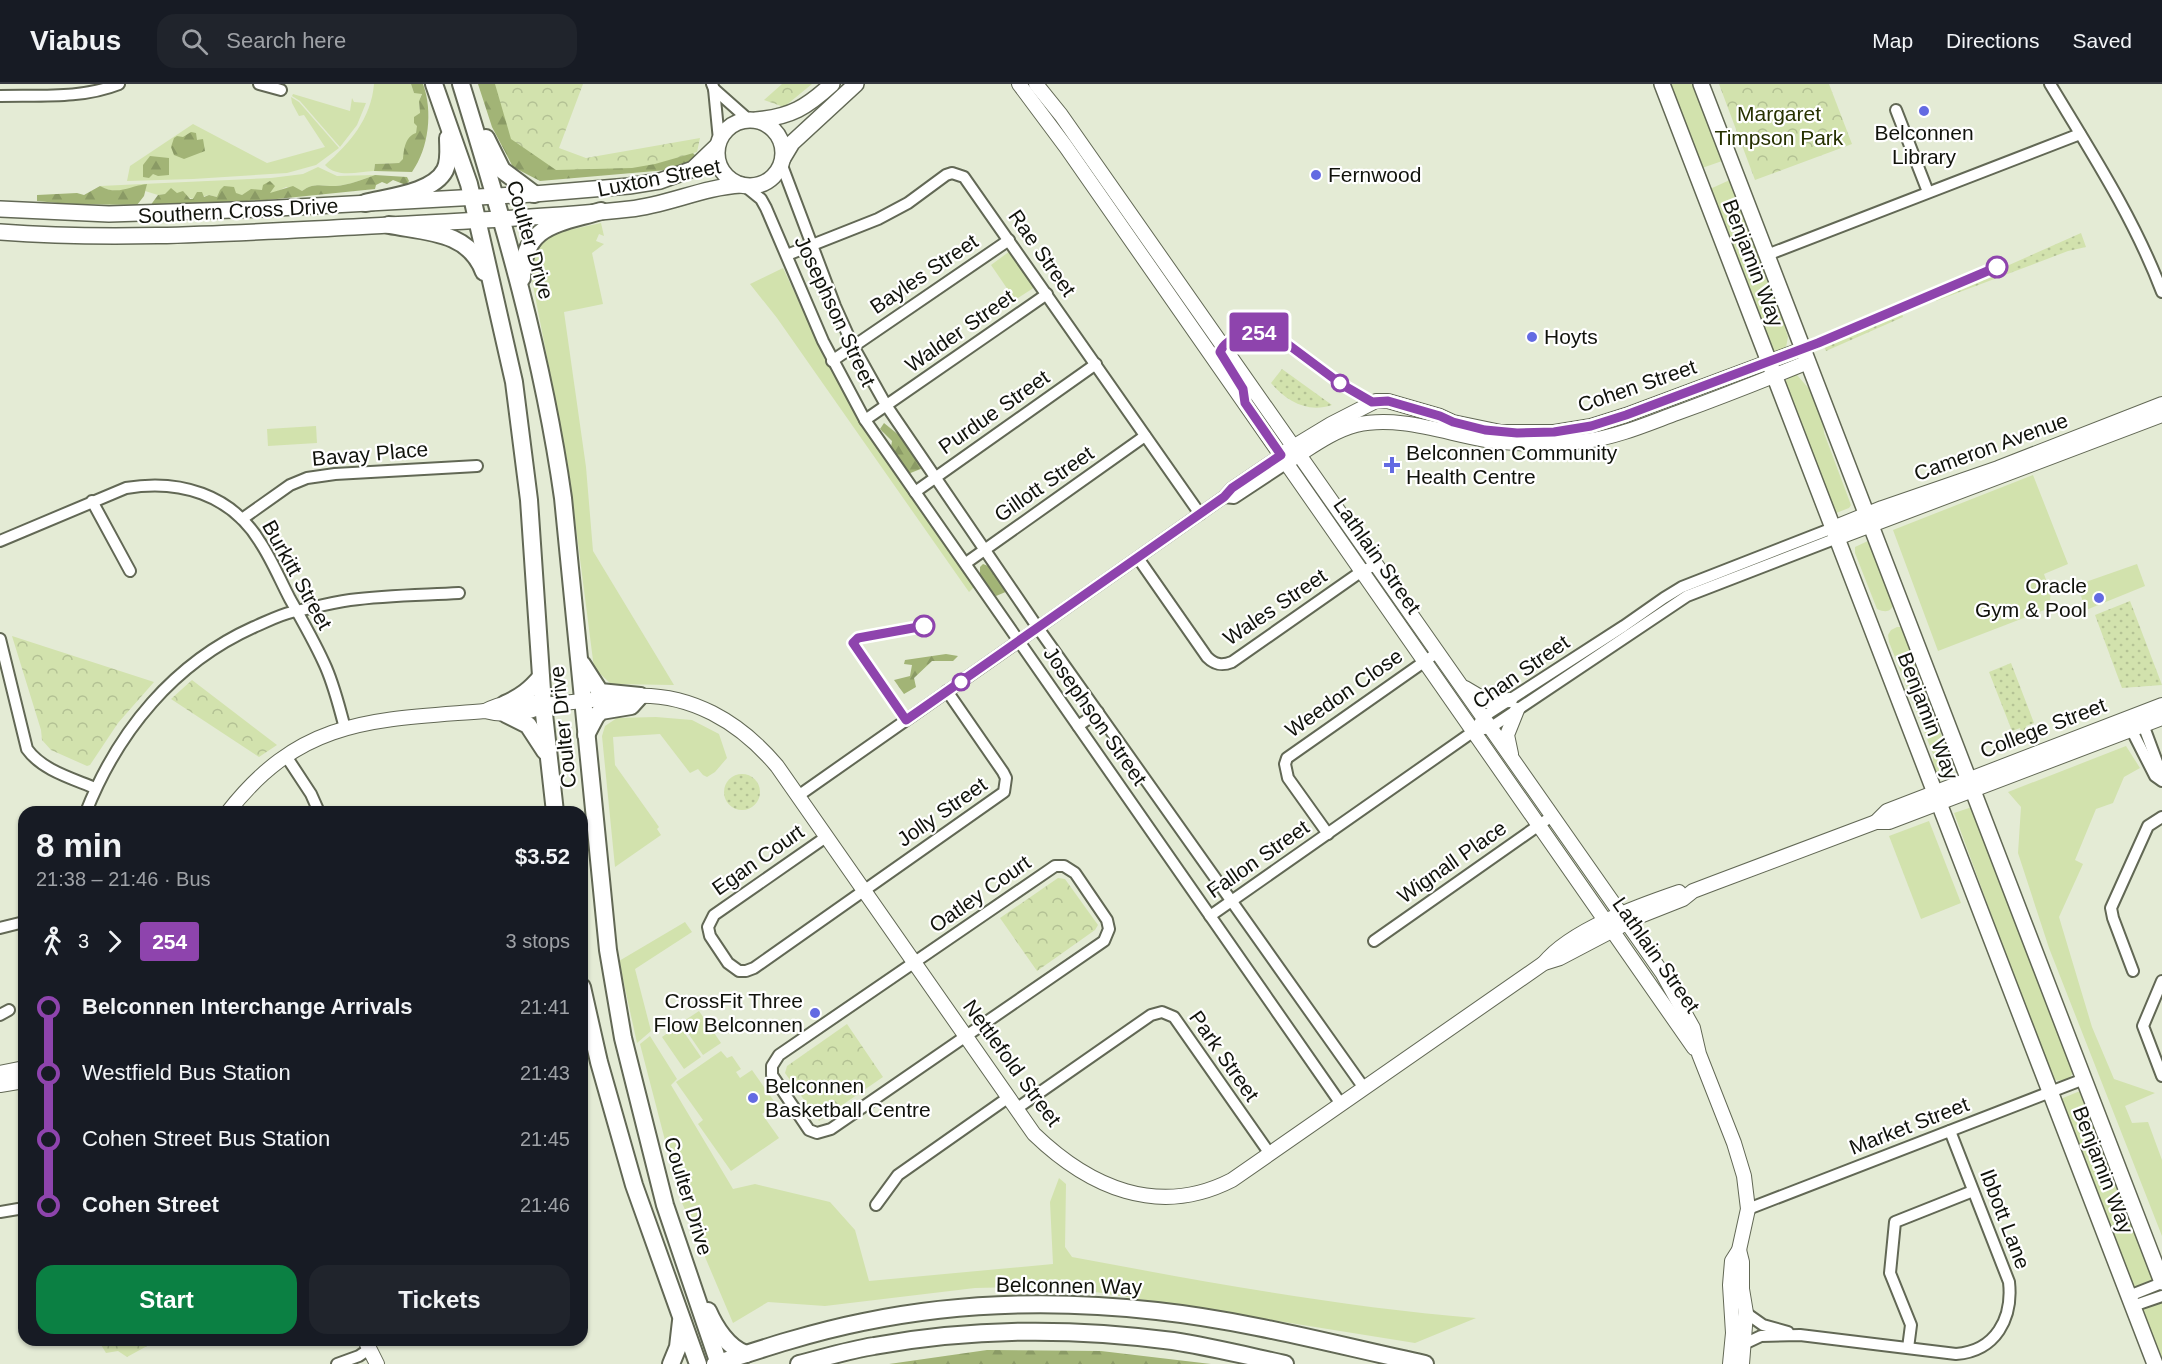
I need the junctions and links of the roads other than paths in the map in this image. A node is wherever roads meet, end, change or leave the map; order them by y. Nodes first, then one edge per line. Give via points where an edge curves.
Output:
1 (119, 84) edge
2 (259, 84) edge
3 (434, 84) edge
4 (461, 84) edge
5 (832, 84) edge
6 (856, 84) edge
7 (1019, 84) edge
8 (1036, 84) edge
9 (1662, 84) edge
10 (1701, 84) edge
11 (2050, 84) edge
12 (713, 86) edge
13 (64, 89) edge
14 (281, 90) dead end
15 (0, 96) edge
16 (467, 103) junction
17 (1896, 110) dead end
18 (752, 120) junction
19 (448, 124) junction
20 (2080, 134) junction
21 (718, 143) junction
22 (782, 162) junction
23 (743, 185) junction
24 (597, 188) junction
25 (1929, 192) junction
26 (534, 194) junction
27 (494, 196) junction
28 (472, 197) junction
29 (669, 200) junction
30 (365, 203) junction
31 (0, 207) edge
32 (260, 209) junction
33 (601, 211) junction
34 (501, 218) junction
35 (477, 219) junction
36 (389, 225) junction
37 (0, 232) edge
38 (263, 232) junction
39 (1009, 240) junction
40 (812, 246) junction
41 (787, 255) junction
42 (1767, 255) junction
43 (522, 292) junction
44 (2162, 292) edge
45 (1047, 294) junction
46 (500, 318) junction
47 (853, 346) junction
48 (1805, 355) junction
49 (832, 361) junction
50 (1768, 361) junction
51 (1096, 364) junction
52 (1774, 376) junction
53 (886, 405) junction
54 (2162, 405) edge
55 (2162, 415) edge
56 (865, 420) junction
57 (1145, 436) junction
58 (1297, 450) junction
59 (1284, 459) junction
60 (477, 465) dead end
61 (935, 478) junction
62 (915, 492) junction
63 (92, 501) junction
64 (1200, 514) junction
65 (242, 519) junction
66 (1869, 520) junction
67 (1835, 533) junction
68 (0, 541) edge
69 (985, 550) junction
70 (1138, 558) junction
71 (966, 563) junction
72 (1376, 565) junction
73 (130, 571) dead end
74 (1362, 571) junction
75 (459, 593) dead end
76 (297, 611) junction
77 (1038, 628) junction
78 (0, 639) edge
79 (1018, 641) junction
80 (1438, 652) junction
81 (578, 658) junction
82 (1425, 661) junction
83 (541, 676) junction
84 (1461, 686) junction
85 (947, 691) junction
86 (640, 696) junction
87 (582, 700) junction
88 (543, 705) junction
89 (1513, 705) junction
90 (2162, 705) edge
91 (505, 709) junction
92 (1098, 712) junction
93 (2162, 717) edge
94 (1487, 722) junction
95 (2134, 722) junction
96 (1078, 726) junction
97 (345, 728) junction
98 (1474, 731) junction
99 (586, 735) junction
100 (286, 756) junction
101 (549, 757) junction
102 (1513, 760) junction
103 (2161, 779) edge
104 (1971, 785) junction
105 (95, 788) junction
106 (798, 796) junction
107 (1937, 798) junction
108 (88, 806) edge
109 (233, 806) edge
110 (316, 806) edge
111 (554, 806) edge
112 (1552, 816) junction
113 (2162, 817) edge
114 (1540, 825) junction
115 (1328, 834) junction
116 (826, 837) junction
117 (864, 891) junction
118 (1232, 901) junction
119 (1210, 916) junction
120 (1623, 919) junction
121 (18, 924) edge
122 (1610, 926) junction
123 (0, 928) edge
124 (1374, 940) dead end
125 (914, 962) junction
126 (2133, 971) dead end
127 (2162, 981) edge
128 (588, 1013) edge
129 (966, 1036) junction
130 (1699, 1054) junction
131 (18, 1069) edge
132 (0, 1073) edge
133 (2162, 1076) edge
134 (2084, 1079) junction
135 (18, 1082) edge
136 (0, 1085) edge
137 (1364, 1088) junction
138 (2050, 1092) junction
139 (1012, 1103) junction
140 (1341, 1104) junction
141 (1950, 1131) junction
142 (1270, 1154) junction
143 (1973, 1191) junction
144 (664, 1205) junction
145 (876, 1205) dead end
146 (18, 1209) edge
147 (1748, 1209) junction
148 (0, 1212) edge
149 (1739, 1250) junction
150 (2162, 1282) edge
151 (2162, 1296) edge
152 (2131, 1301) junction
153 (1746, 1313) junction
154 (681, 1318) junction
155 (1800, 1335) junction
156 (1744, 1344) junction
157 (366, 1346) edge
158 (368, 1346) edge
159 (1908, 1348) junction
160 (746, 1353) junction
161 (824, 1357) junction
162 (337, 1364) edge
163 (377, 1364) edge
164 (671, 1364) edge
165 (698, 1364) edge
166 (717, 1364) edge
167 (799, 1364) edge
168 (806, 1364) edge
169 (1285, 1364) edge
170 (1425, 1364) edge
171 (1730, 1364) edge
172 (1742, 1364) edge
173 (2155, 1364) edge

1 - 13 street via 93,93
2 - 14 street
3 - 19 main road, Coulter Drive
4 - 16 main road, Coulter Drive
5 - 18 main road via 795,112
6 - 22 main road via 792,143
7 - 59 street, Lathlain Street
8 - 58 street, Lathlain Street
9 - 50 main road, Benjamin Way
10 - 42 main road, Benjamin Way
11 - 20 street
12 - 18 street
12 - 21 street
13 - 15 street
16 - 26 main road via 502,170
16 - 27 main road, Coulter Drive
17 - 25 street
18 - 21 main road via 731,125
18 - 22 main road via 768,125 778,135 783,148
19 - 28 main road, Coulter Drive
19 - 30 main road via 448,162 440,178 425,188
20 - 25 street
20 - 44 street via 2120,201
21 - 23 main road via 721,170
21 - 24 main road, Luxton Street via 693,169 660,181
22 - 23 main road via 767,181
22 - 40 street, Josephson Street
23 - 29 main road, Luxton Street
23 - 41 street, Josephson Street via 761,199
24 - 26 main road, Luxton Street
24 - 29 main road via 616,194 654,191 665,194
25 - 42 street
26 - 27 main road, Luxton Street
27 - 28 main road, Luxton Street
27 - 34 main road, Coulter Drive
28 - 30 main road, Southern Cross Drive
28 - 35 main road, Coulter Drive
29 - 33 main road, Luxton Street via 633,209
30 - 32 main road, Southern Cross Drive
31 - 32 main road, Southern Cross Drive via 109,214
32 - 38 main road
33 - 34 main road, Luxton Street
33 - 43 main road via 549,227 532,239 523,263
34 - 35 main road, Luxton Street
34 - 43 main road, Coulter Drive
35 - 36 main road, Southern Cross Drive
35 - 46 main road, Coulter Drive
36 - 38 main road, Southern Cross Drive
36 - 46 main road via 444,235 469,247 481,263
37 - 38 main road, Southern Cross Drive via 107,237
39 - 40 street, Rae Street via 964,177 952,173 878,219
39 - 45 street, Rae Street
39 - 47 street, Bayles Street
40 - 41 street, Rae Street
40 - 47 street, Josephson Street
41 - 49 street, Josephson Street
42 - 48 main road, Benjamin Way
43 - 81 main road, Coulter Drive via 556,448
45 - 51 street, Rae Street
45 - 53 street, Walder Street
46 - 83 main road, Coulter Drive via 523,444
47 - 49 street, Bayles Street
47 - 53 street, Josephson Street
48 - 50 street, Cohen Street
48 - 52 street, Cohen Street
48 - 66 main road, Benjamin Way
49 - 56 street, Josephson Street
50 - 52 main road, Benjamin Way
50 - 58 street, Cohen Street via 1626,415 1554,432 1501,432 1376,401 1331,424
51 - 57 street, Rae Street
51 - 61 street, Purdue Street
52 - 58 street, Cohen Street via 1628,431 1588,441 1517,444 1431,427 1375,422 1343,429
52 - 67 main road, Benjamin Way
53 - 56 street, Walder Street
53 - 61 street, Josephson Street
54 - 66 street, Cameron Avenue
55 - 66 street, Cameron Avenue via 2002,477
56 - 62 street, Josephson Street
57 - 64 street, Rae Street
57 - 69 street, Gillott Street
58 - 59 street, Cohen Street
58 - 72 street, Lathlain Street
59 - 64 street, Cohen Street via 1234,498 1224,497
59 - 74 street, Lathlain Street
60 - 65 street, Bavay Place via 316,476 290,485
61 - 62 street, Purdue Street
61 - 69 street, Josephson Street
62 - 71 street, Josephson Street
63 - 65 street, Burkitt Street via 126,488 167,485 209,496
63 - 68 street, Burkitt Street
63 - 73 street
64 - 70 street, Cohen Street
65 - 76 street, Burkitt Street via 260,542
66 - 67 street, Cameron Avenue
66 - 104 main road, Benjamin Way
67 - 89 street, Chan Street via 1682,587
67 - 107 main road, Benjamin Way
69 - 71 street, Gillott Street
69 - 77 street, Josephson Street
70 - 74 street, Wales Street via 1207,657 1219,665 1232,662
70 - 77 street, Cohen Street
71 - 79 street, Josephson Street
72 - 74 street, Wales Street
72 - 80 street, Lathlain Street
74 - 82 street, Lathlain Street
75 - 76 street via 351,600
76 - 97 street, Burkitt Street via 325,664
76 - 105 street via 234,636 162,690 117,748
77 - 79 street, Cohen Street
77 - 92 street, Josephson Street
78 - 105 street via 27,749 46,767
79 - 85 street, Cohen Street
79 - 96 street, Josephson Street
80 - 82 street, Weedon Close
80 - 84 street, Lathlain Street
81 - 86 main road via 600,692
81 - 87 main road, Coulter Drive
82 - 98 street, Lathlain Street
82 - 115 street, Weedon Close via 1287,758 1288,778
83 - 88 main road, Coulter Drive
83 - 91 main road via 531,690
84 - 89 street via 1487,701
84 - 94 street, Lathlain Street
85 - 106 street, Cohen Street
85 - 117 street, Jolly Street via 1006,777 1004,792
86 - 87 street, Nettlefold Street
86 - 99 main road via 631,706 601,711
86 - 106 street, Nettlefold Street via 683,700 731,722 761,747
87 - 88 street, Nettlefold Street
87 - 99 main road, Coulter Drive
88 - 91 street, Nettlefold Street via 533,711
88 - 101 main road, Coulter Drive
89 - 94 street, Chan Street
89 - 102 street via 1507,735
90 - 95 street, College Street
91 - 97 street, Nettlefold Street via 498,714 485,711 376,720
91 - 101 main road via 528,725
92 - 96 street
92 - 118 street, Josephson Street
93 - 95 street, College Street
94 - 98 street, Chan Street
94 - 102 street, Lathlain Street
95 - 103 street
95 - 104 street, College Street
96 - 119 street, Josephson Street
97 - 100 street, Nettlefold Street
98 - 114 street, Lathlain Street
98 - 115 street
99 - 144 main road, Coulter Drive via 608,950 625,1048
100 - 109 street, Nettlefold Street via 254,781
100 - 110 street
101 - 111 main road, Coulter Drive
102 - 112 street, Lathlain Street
104 - 107 street, College Street
104 - 134 main road, Benjamin Way
105 - 108 street
106 - 116 street, Nettlefold Street
107 - 120 street, College Street via 1889,822 1876,822
107 - 138 main road, Benjamin Way
112 - 114 street, Wignall Place
112 - 120 street, Lathlain Street
113 - 126 street via 2148,826 2111,908
114 - 122 street, Lathlain Street
114 - 124 street, Wignall Place
115 - 118 street, Fallon Street
116 - 117 street, Nettlefold Street
116 - 117 street, Egan Court via 714,915 708,927 710,936 727,962 740,971 754,968
117 - 125 street, Nettlefold Street
118 - 119 street, Fallon Street
118 - 137 street, Josephson Street
119 - 140 street, Josephson Street
120 - 122 street, Nettlefold Street
120 - 130 street, Lathlain Street via 1663,974 1688,1018
121 - 123 street
122 - 130 street, Lathlain Street
122 - 137 street, Nettlefold Street via 1560,958 1544,963
125 - 129 street, Nettlefold Street
125 - 129 street, Oatley Court via 1055,866 1075,873 1107,920 1107,937
125 - 129 street, Oatley Court via 773,1062 774,1079 805,1126 817,1133 830,1130
127 - 133 street via 2143,1026
128 - 154 main road via 621,1139
129 - 139 street, Nettlefold Street
130 - 147 street, Lathlain Street via 1734,1143
131 - 132 street
134 - 138 street, Market Street
134 - 150 main road, Benjamin Way
135 - 136 street
137 - 140 street, Nettlefold Street
138 - 141 street, Market Street
138 - 152 main road, Benjamin Way
139 - 142 street, Nettlefold Street via 1034,1134 1069,1165 1103,1184 1139,1195 1199,1193 1232,1180
139 - 142 street, Park Street via 1151,1015 1162,1012 1174,1017
139 - 145 street via 897,1175
140 - 142 street, Nettlefold Street
141 - 143 street, Ibbott Lane
141 - 147 street, Market Street
143 - 159 street via 1895,1222 1890,1273 1911,1325
143 - 159 street, Ibbott Lane via 2009,1282 2008,1314 1990,1340 1965,1353
144 - 160 main road via 680,1233 712,1319 734,1348
144 - 166 main road, Coulter Drive
146 - 148 street
147 - 149 street, Lathlain Street
149 - 153 street, Lathlain Street
149 - 171 street, Lathlain Street via 1732,1261 1730,1286
150 - 152 street
151 - 152 street
152 - 173 main road, Benjamin Way
153 - 155 street via 1763,1325
153 - 156 street, Lathlain Street
154 - 164 main road via 678,1347
154 - 165 main road
155 - 156 street via 1761,1336
155 - 159 street, Ibbott Lane
156 - 172 street, Lathlain Street
157 - 162 street via 359,1356
158 - 163 street
160 - 166 main road, Belconnen Way
160 - 170 main road, Belconnen Way via 820,1331 916,1313 1063,1305 1158,1311 1219,1320
161 - 167 main road
161 - 168 main road
161 - 169 main road via 917,1339 1028,1332 1173,1341

